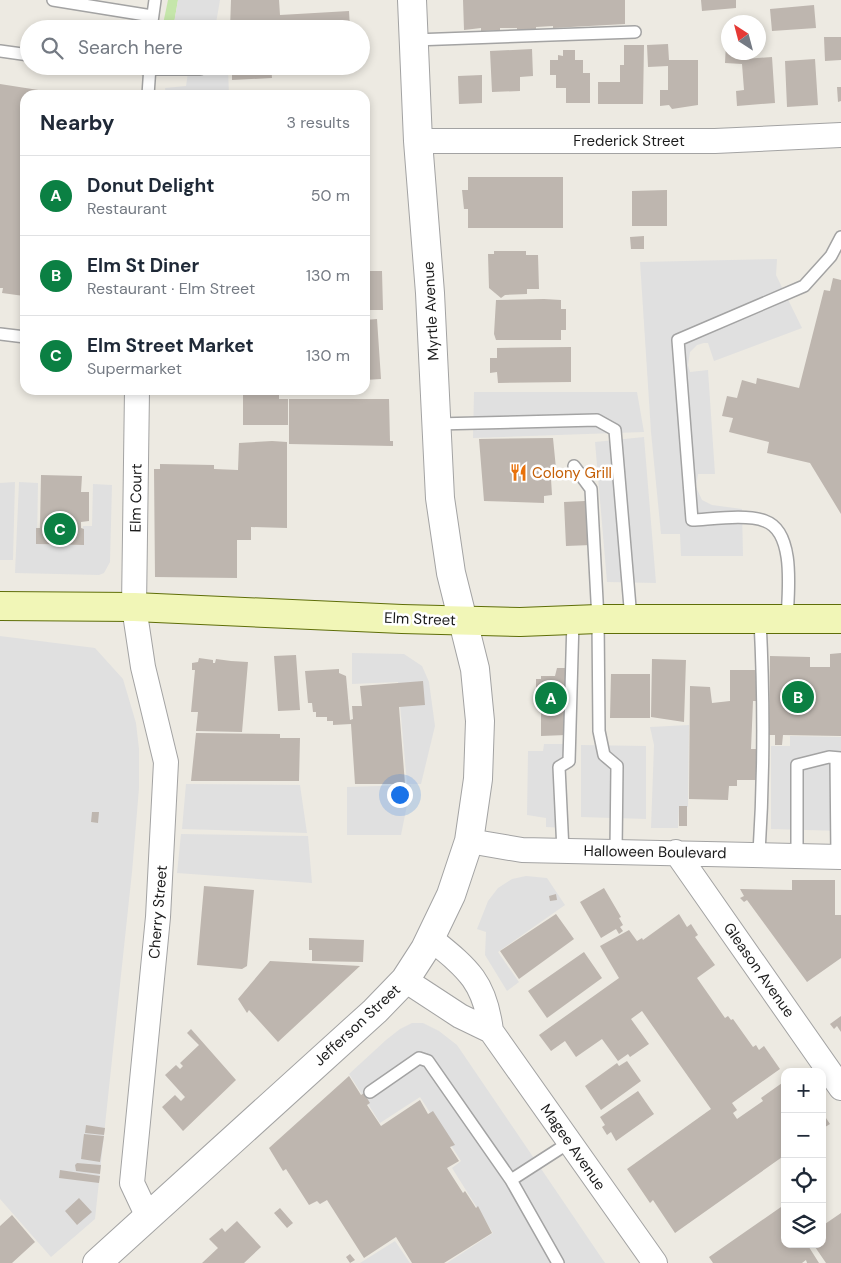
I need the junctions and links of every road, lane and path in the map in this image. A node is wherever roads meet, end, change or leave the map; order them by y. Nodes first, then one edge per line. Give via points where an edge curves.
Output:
1 (53, 0) edge
2 (155, 0) edge
3 (412, 0) edge
4 (152, 16) junction
5 (152, 20) edge
6 (635, 32) dead end
7 (414, 40) junction
8 (0, 51) edge
9 (20, 54) edge
10 (149, 75) edge
11 (148, 90) edge
12 (841, 135) edge
13 (418, 141) junction
14 (841, 237) edge
15 (0, 334) edge
16 (20, 336) edge
17 (137, 395) edge
18 (436, 424) junction
19 (574, 466) dead end
20 (0, 606) edge
21 (134, 607) junction
22 (631, 619) junction
23 (841, 619) edge
24 (586, 620) junction
25 (760, 620) junction
26 (787, 620) junction
27 (463, 621) junction
28 (839, 758) edge
29 (470, 841) junction
30 (563, 851) junction
31 (616, 851) junction
32 (676, 852) junction
33 (759, 853) junction
34 (798, 854) junction
35 (839, 856) edge
36 (430, 938) junction
37 (405, 980) junction
38 (491, 1031) junction
39 (841, 1088) edge
40 (370, 1092) dead end
41 (570, 1142) junction
42 (511, 1180) junction
43 (148, 1217) junction
44 (97, 1263) edge
45 (558, 1263) edge
46 (655, 1263) edge

1 - 4 lane
2 - 4 lane
3 - 7 street, Myrtle Avenue
4 - 5 lane
6 - 7 lane
7 - 13 street, Myrtle Avenue
8 - 9 lane
10 - 11 lane
12 - 13 street, Frederick Street via 715,141
13 - 18 street, Myrtle Avenue
14 - 26 lane via 831,256 804,286 678,340 692,520 751,519 766,521 779,530 786,544
15 - 16 lane
17 - 21 street, Elm Court
18 - 22 lane via 597,420 615,430
18 - 27 street, Myrtle Avenue via 440,498
19 - 24 lane via 590,489
20 - 21 main road, Elm Street
21 - 27 main road, Elm Street
21 - 43 street, Cherry Street via 143,667 166,762 158,917 132,1183
22 - 24 main road, Elm Street
22 - 25 main road, Elm Street
23 - 26 main road, Elm Street
24 - 27 main road, Elm Street
24 - 30 lane via 569,760 559,767
24 - 31 lane via 604,755 617,766
25 - 26 main road, Elm Street
25 - 33 lane via 763,786
27 - 29 street, Jefferson Street via 475,669 480,721 478,779
28 - 34 lane via 798,765
28 - 35 lane
29 - 30 street, Halloween Boulevard via 522,850
29 - 36 street, Jefferson Street via 451,895
30 - 31 street, Halloween Boulevard
31 - 32 street, Halloween Boulevard
32 - 33 street, Halloween Boulevard
32 - 39 street, Gleason Avenue
33 - 34 street, Halloween Boulevard
34 - 35 street, Halloween Boulevard
36 - 37 street, Jefferson Street
36 - 38 street, Magee Avenue via 464,965 480,988 488,1009
37 - 38 street, Magee Avenue via 460,1016
37 - 43 street, Jefferson Street
38 - 41 street, Magee Avenue
40 - 42 lane via 419,1058 428,1061
41 - 42 lane
41 - 46 street, Magee Avenue
42 - 45 lane
43 - 44 street, Jefferson Street

